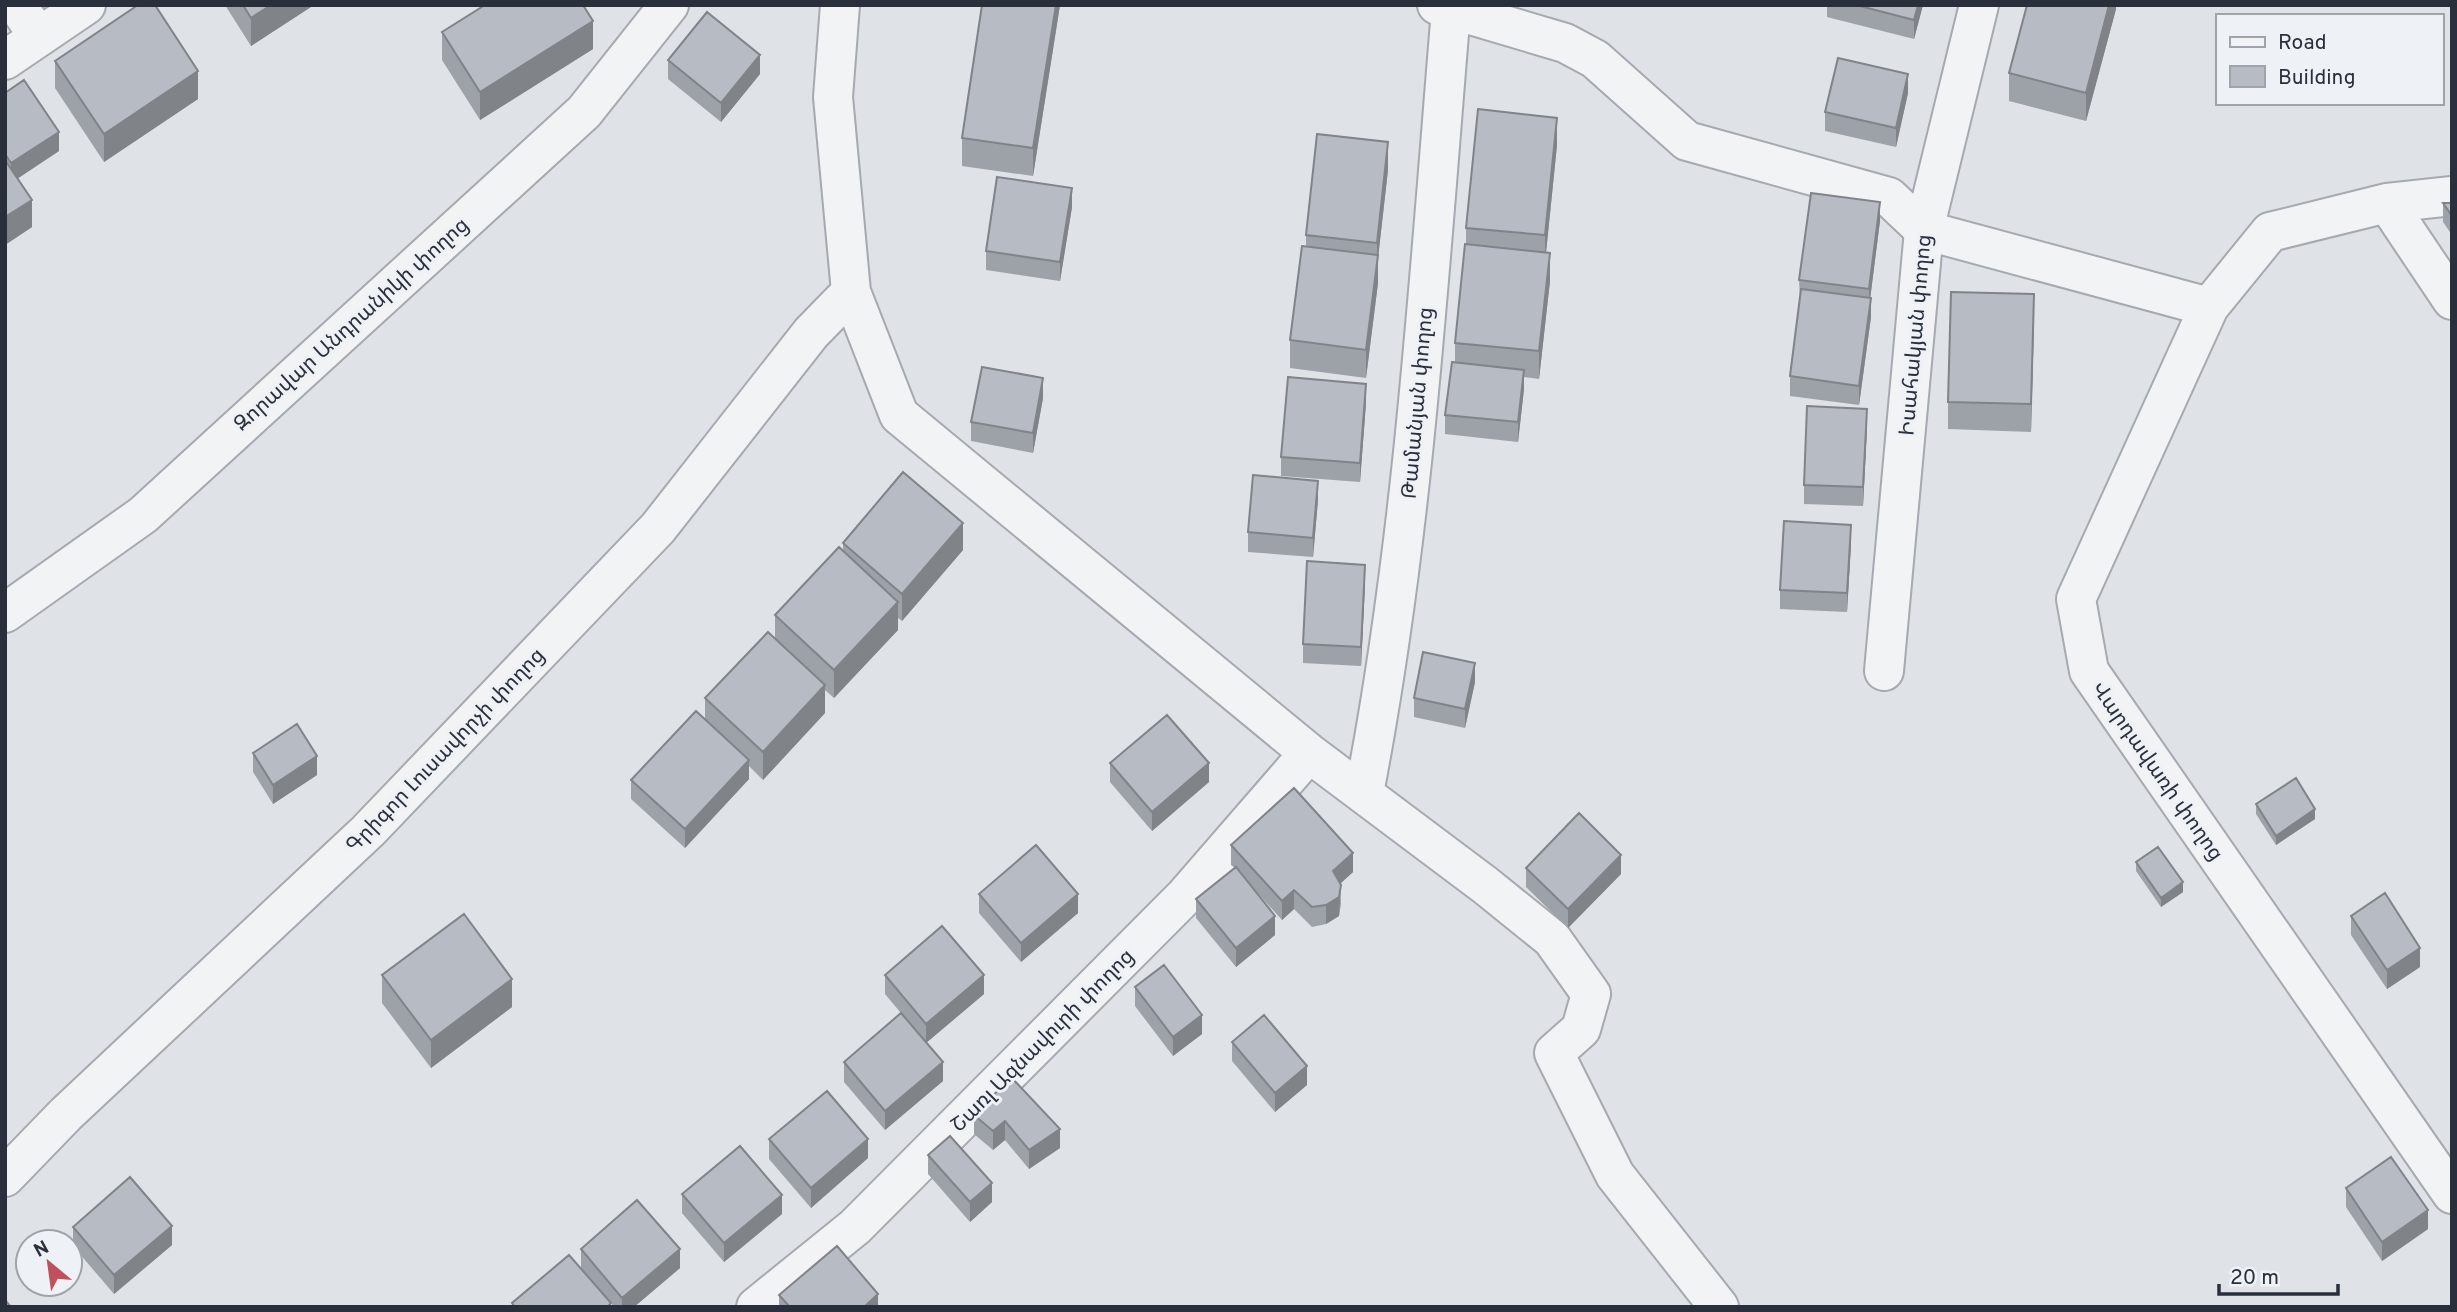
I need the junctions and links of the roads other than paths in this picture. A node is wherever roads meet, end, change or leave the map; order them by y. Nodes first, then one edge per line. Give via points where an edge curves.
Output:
1 (17, 5) edge
2 (86, 5) edge
3 (669, 5) edge
4 (840, 5) edge
5 (1979, 5) edge
6 (1444, 7) edge
7 (39, 37) junction
8 (5, 60) edge
9 (2452, 196) edge
10 (2388, 203) junction
11 (1924, 230) junction
12 (851, 292) junction
13 (2452, 300) edge
14 (2209, 307) junction
15 (5, 613) edge
16 (1884, 671) dead end
17 (1309, 753) junction
18 (1364, 793) junction
19 (5, 1177) edge
20 (2452, 1194) edge
21 (755, 1307) edge
22 (1719, 1307) edge

1 - 7 street
2 - 7 street
3 - 15 street, Զորավար Անդրանիկի փողոց via 584,112 143,515
4 - 12 street via 832,97
5 - 11 street, Իսահակյան փողոց
6 - 11 street via 1566,43 1595,59 1687,141 1889,197
6 - 18 street, Թամանյան փողոց via 1413,464 1382,699
7 - 8 street
9 - 10 street, Վարդավառի փողոց
10 - 13 street
10 - 14 street, Վարդավառի փողոց via 2270,232
11 - 14 street
11 - 16 street, Իսահակյան փողոց
12 - 17 street via 899,415
12 - 19 street, Գրիգոր Լուսավորչի փողոց via 811,333 649,538 368,831 65,1114
14 - 20 street, Վարդավառի փողոց via 2076,599 2089,671
17 - 18 street
17 - 21 street, Շառլ Ազնավուրի փողոց via 1185,896 865,1217
18 - 22 street via 1552,939 1591,994 1581,1029 1554,1053 1615,1175

